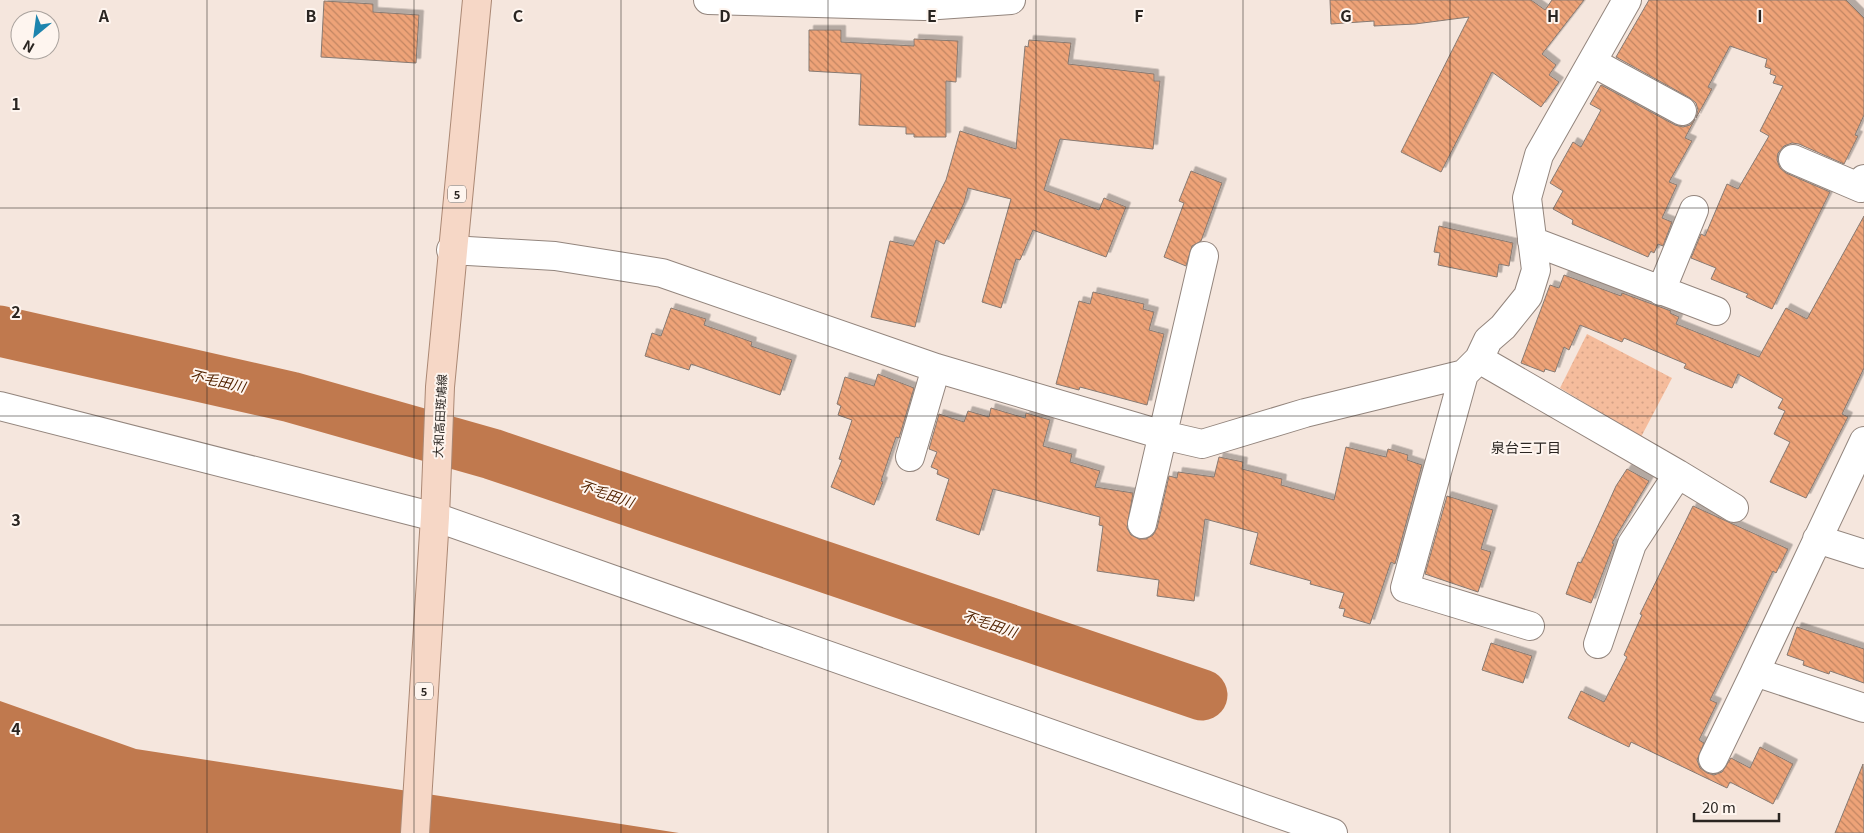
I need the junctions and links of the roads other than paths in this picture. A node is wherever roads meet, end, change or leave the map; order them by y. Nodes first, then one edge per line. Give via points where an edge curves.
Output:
1 (477, 0) edge
2 (708, 0) edge
3 (1011, 0) edge
4 (1627, 0) edge
5 (1592, 62) junction
6 (1682, 112) dead end
7 (1793, 159) dead end
8 (1864, 178) edge
9 (1694, 210) dead end
10 (1532, 241) junction
11 (452, 250) junction
12 (1204, 256) dead end
13 (1661, 291) junction
14 (1716, 311) dead end
15 (1472, 367) junction
16 (936, 368) junction
17 (0, 406) edge
18 (1163, 435) junction
19 (1864, 441) edge
20 (910, 457) dead end
21 (1678, 474) junction
22 (1734, 508) dead end
23 (435, 517) junction
24 (1142, 524) dead end
25 (1817, 539) junction
26 (1864, 554) edge
27 (1530, 626) dead end
28 (1598, 644) dead end
29 (1755, 672) junction
30 (1864, 708) edge
31 (1713, 759) dead end
32 (415, 833) edge
33 (1333, 833) edge

1 - 11 main road, 大和高田斑鳩線 / 5
2 - 3 street via 924,6
4 - 5 street
5 - 6 street
5 - 10 street via 1538,155 1528,198
7 - 8 street via 1861,188
9 - 13 street
10 - 13 street
10 - 15 street via 1536,270 1528,296 1488,340
11 - 16 street via 555,256 662,273
11 - 23 main road, 大和高田斑鳩線 / 5 via 440,387
12 - 18 street
13 - 14 street
15 - 18 street via 1202,444
15 - 21 street
15 - 27 street via 1405,588
16 - 18 street
16 - 20 street
17 - 23 street
18 - 24 street
19 - 25 street
21 - 22 street
21 - 28 street via 1632,544
23 - 32 main road, 大和高田斑鳩線 / 5
23 - 33 street
25 - 26 street
25 - 29 street
29 - 30 street
29 - 31 street

